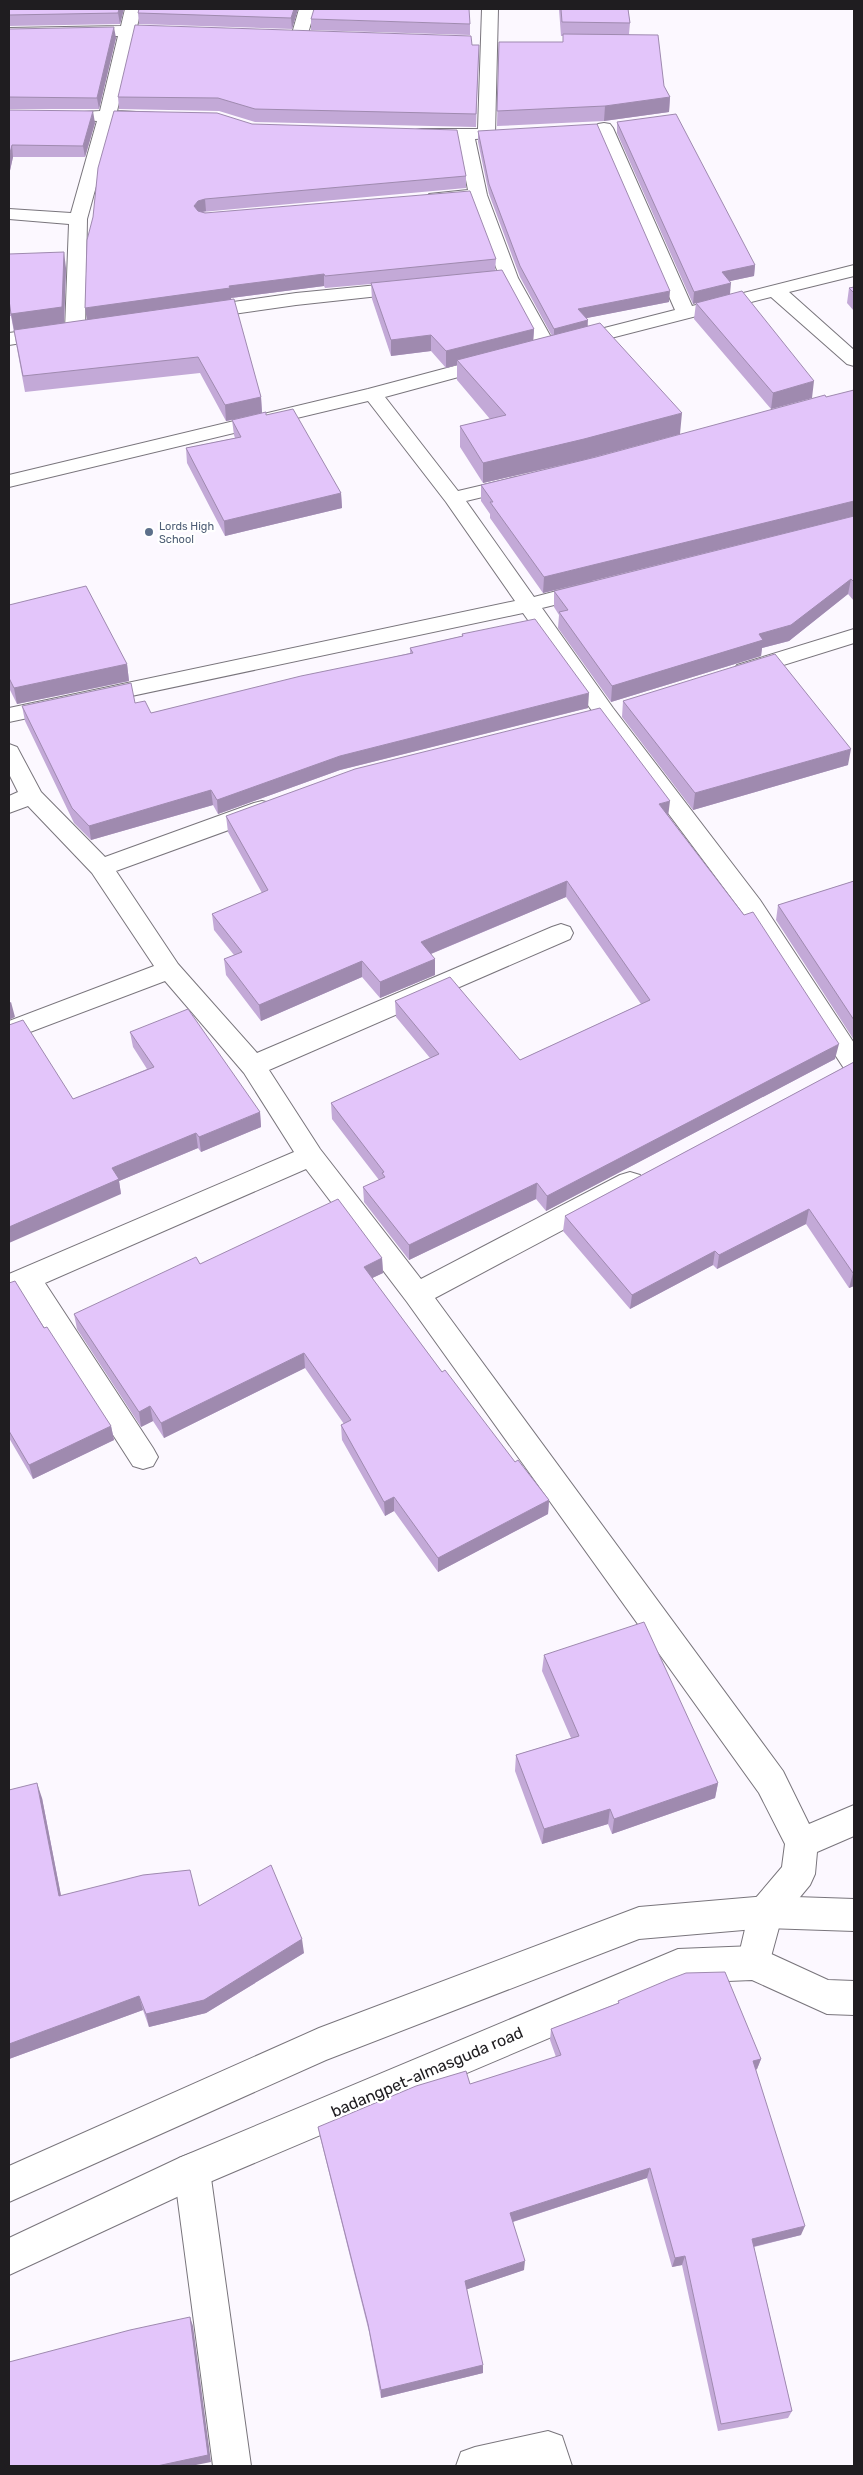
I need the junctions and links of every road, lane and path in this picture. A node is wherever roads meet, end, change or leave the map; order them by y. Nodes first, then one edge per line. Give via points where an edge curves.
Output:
1 (133, 9) edge
2 (307, 9) edge
3 (490, 9) edge
4 (126, 31) junction
5 (9, 33) edge
6 (184, 33) edge
7 (280, 37) edge
8 (299, 37) junction
9 (319, 38) edge
10 (468, 42) edge
11 (488, 42) junction
12 (507, 42) edge
13 (77, 116) edge
14 (107, 116) junction
15 (163, 117) edge
16 (585, 128) edge
17 (506, 132) edge
18 (408, 134) edge
19 (486, 134) junction
20 (466, 135) junction
21 (478, 195) junction
22 (420, 200) edge
23 (9, 214) edge
24 (78, 219) junction
25 (854, 270) edge
26 (509, 278) junction
27 (490, 280) edge
28 (432, 286) edge
29 (776, 291) junction
30 (686, 313) junction
31 (181, 316) edge
32 (95, 328) edge
33 (75, 330) junction
34 (9, 339) edge
35 (530, 352) junction
36 (854, 360) edge
37 (373, 394) junction
38 (539, 478) edge
39 (9, 481) edge
40 (453, 498) junction
41 (613, 583) edge
42 (529, 605) junction
43 (854, 636) edge
44 (725, 676) edge
45 (9, 715) edge
46 (9, 752) edge
47 (284, 800) edge
48 (20, 801) edge
49 (101, 867) junction
50 (561, 933) dead end
51 (169, 970) junction
52 (9, 1031) edge
53 (253, 1066) junction
54 (848, 1066) edge
55 (311, 1156) junction
56 (653, 1169) edge
57 (18, 1282) edge
58 (417, 1294) junction
59 (143, 1457) dead end
60 (854, 1820) edge
61 (802, 1842) junction
62 (766, 1912) junction
63 (854, 1915) edge
64 (754, 1963) junction
65 (854, 1998) edge
66 (192, 2171) junction
67 (9, 2184) edge
68 (9, 2257) edge
69 (232, 2466) edge
70 (475, 2466) edge
71 (553, 2466) edge

1 - 4 street
2 - 8 street
3 - 11 street
4 - 5 street
4 - 6 street
4 - 14 street
7 - 8 street
8 - 9 street
10 - 11 street
11 - 12 street
11 - 19 street
13 - 14 street
14 - 15 street
14 - 24 street
16 - 30 street via 613,126
17 - 19 street
18 - 20 street
19 - 20 street
20 - 21 street
21 - 22 street
21 - 26 street
23 - 24 street
24 - 33 street
25 - 29 street
26 - 27 street
26 - 35 street
28 - 31 street via 296,299
29 - 30 street
29 - 36 street
30 - 35 street
32 - 33 street
33 - 34 street
35 - 37 street
37 - 39 street
37 - 40 street
38 - 40 street
40 - 42 street
41 - 42 street
42 - 45 street
42 - 54 street via 604,712 751,906
43 - 44 street
46 - 48 street
47 - 49 street
48 - 49 street
49 - 51 street
50 - 53 street
51 - 52 street
51 - 53 street
53 - 55 street
55 - 57 street
55 - 58 street
56 - 58 street
57 - 59 street
58 - 61 street via 771,1782
60 - 61 street
61 - 62 street via 798,1874
62 - 63 street
62 - 64 street
62 - 67 street via 639,1923 319,2045
64 - 65 street, badangpet-almasguda road via 827,1997
64 - 66 street, badangpet-almasguda road via 678,1966
66 - 68 street, badangpet-almasguda road
66 - 69 street
70 - 71 street via 548,2450

